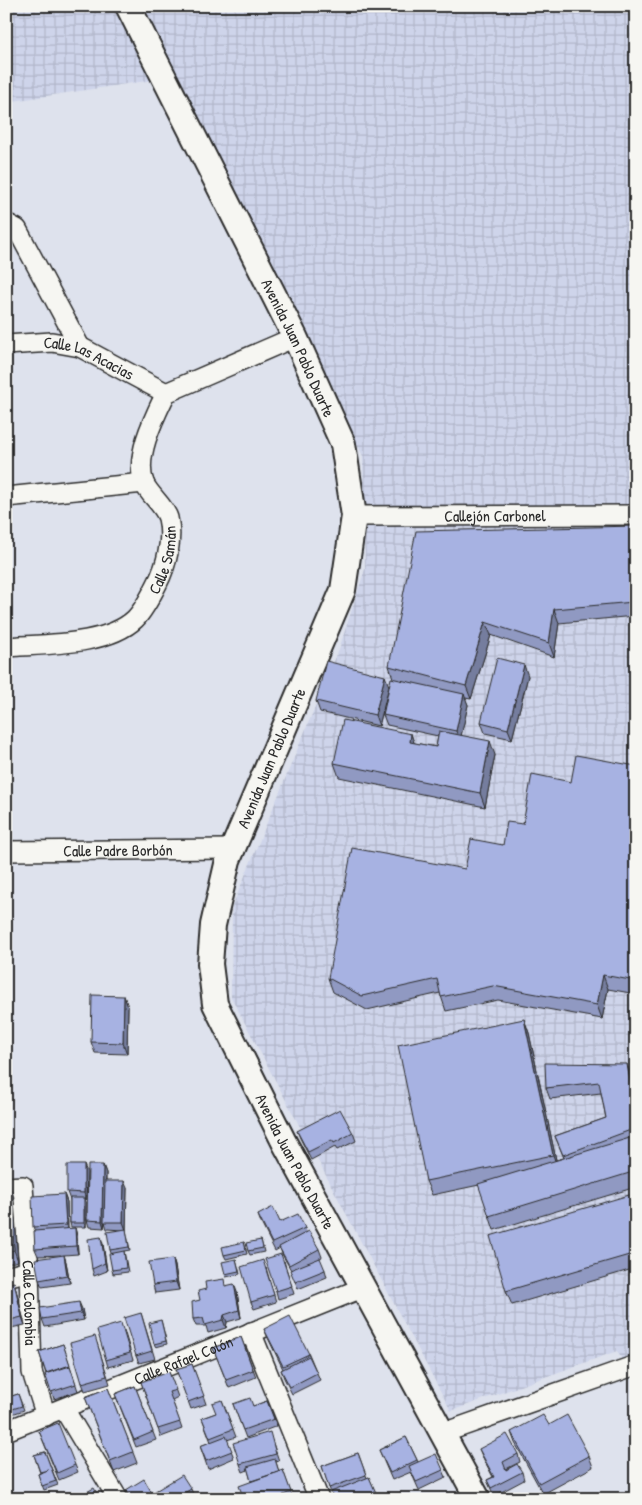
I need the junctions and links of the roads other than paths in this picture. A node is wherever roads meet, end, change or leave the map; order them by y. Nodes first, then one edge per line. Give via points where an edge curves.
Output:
1 (128, 6) edge
2 (6, 224) edge
3 (295, 337) junction
4 (6, 345) edge
5 (80, 348) junction
6 (166, 393) junction
7 (144, 483) junction
8 (6, 497) edge
9 (636, 515) edge
10 (354, 516) junction
11 (6, 647) edge
12 (231, 850) junction
13 (6, 852) edge
14 (15, 1187) edge
15 (29, 1271) junction
16 (6, 1278) edge
17 (362, 1288) junction
18 (251, 1332) junction
19 (636, 1365) edge
20 (64, 1409) junction
21 (46, 1416) junction
22 (6, 1431) edge
23 (443, 1433) junction
24 (118, 1499) edge
25 (319, 1499) edge
26 (478, 1499) edge

1 - 3 main road, Avenida Juan Pablo Duarte
2 - 5 street via 17,229
3 - 6 street
3 - 10 main road, Avenida Juan Pablo Duarte via 343,444
4 - 5 street, Calle Las Acacias via 52,342
5 - 6 street, Calle Las Acacias
6 - 7 street via 150,426 141,463
7 - 8 street
7 - 11 street, Calle Samán via 168,516 169,543 164,572 135,619 120,630 88,640
9 - 10 street, Callejón Carbonel
10 - 12 main road, Avenida Juan Pablo Duarte via 343,590
12 - 13 street, Calle Padre Borbón
12 - 17 main road, Avenida Juan Pablo Duarte via 214,925 210,964 214,1004
14 - 15 street, Calle Colombia
15 - 16 street
15 - 21 street, Calle Colombia via 32,1372
17 - 18 street, Calle Rafael Colón
17 - 23 main road, Avenida Juan Pablo Duarte
18 - 20 street, Calle Rafael Colón
18 - 25 street
19 - 23 street
20 - 21 street, Calle Rafael Colón
20 - 24 street
21 - 22 street, Calle Rafael Colón
23 - 26 main road, Avenida Juan Pablo Duarte

